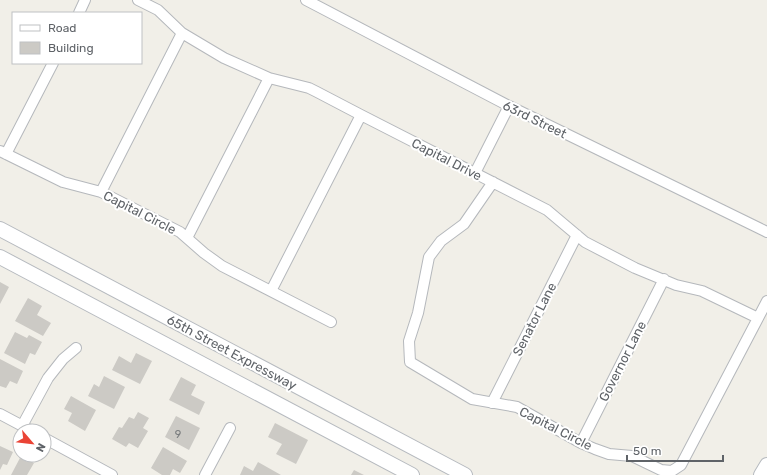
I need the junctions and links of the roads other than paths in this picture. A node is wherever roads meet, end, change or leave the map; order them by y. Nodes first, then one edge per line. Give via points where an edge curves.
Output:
1 (86, 0) edge
2 (138, 0) edge
3 (306, 0) edge
4 (80, 12) edge
5 (182, 32) junction
6 (52, 64) edge
7 (269, 78) junction
8 (509, 106) junction
9 (361, 115) junction
10 (3, 152) edge
11 (475, 173) junction
12 (493, 182) junction
13 (100, 192) junction
14 (0, 229) edge
15 (767, 232) edge
16 (577, 235) junction
17 (187, 238) junction
18 (0, 257) edge
19 (664, 279) junction
20 (271, 291) junction
21 (767, 301) edge
22 (758, 318) junction
23 (331, 322) dead end
24 (76, 348) dead end
25 (492, 403) junction
26 (0, 414) edge
27 (16, 423) edge
28 (24, 423) edge
29 (230, 428) dead end
30 (52, 442) edge
31 (581, 443) junction
32 (767, 465) edge
33 (112, 475) edge
34 (206, 475) edge
35 (412, 475) edge
36 (465, 475) edge
37 (761, 475) edge

1 - 4 street
2 - 5 street, Capital Drive via 158,10
3 - 8 street, 63rd Street
5 - 7 street, Capital Drive via 224,58
5 - 13 street
6 - 10 street
7 - 9 street, Capital Drive via 309,88
7 - 17 street
8 - 11 street
8 - 15 street, 63rd Street
9 - 11 street, Capital Drive
9 - 20 street
10 - 13 street, Capital Circle via 63,182
11 - 12 street, Capital Drive
12 - 16 street, Capital Drive via 547,210
12 - 25 street, Capital Circle via 464,224 441,241 429,258 418,313 409,341 410,362 472,399
13 - 17 street, Capital Circle via 180,232
14 - 36 main road, 65th Street Expressway
16 - 19 street, Capital Drive via 585,242 635,268
16 - 25 street, Senator Lane
17 - 20 street, Capital Circle via 222,266
18 - 35 main road, 65th Street Expressway
19 - 22 street, Capital Drive via 676,285 702,291
19 - 31 street, Governor Lane
20 - 23 street, Capital Circle
21 - 22 street, Capital Circle
22 - 31 street, Capital Circle via 681,466 672,471 660,470 632,456 609,454
24 - 28 street via 48,378
25 - 31 street, Capital Circle via 517,408
26 - 27 street
29 - 34 street
30 - 33 street
32 - 37 main road

